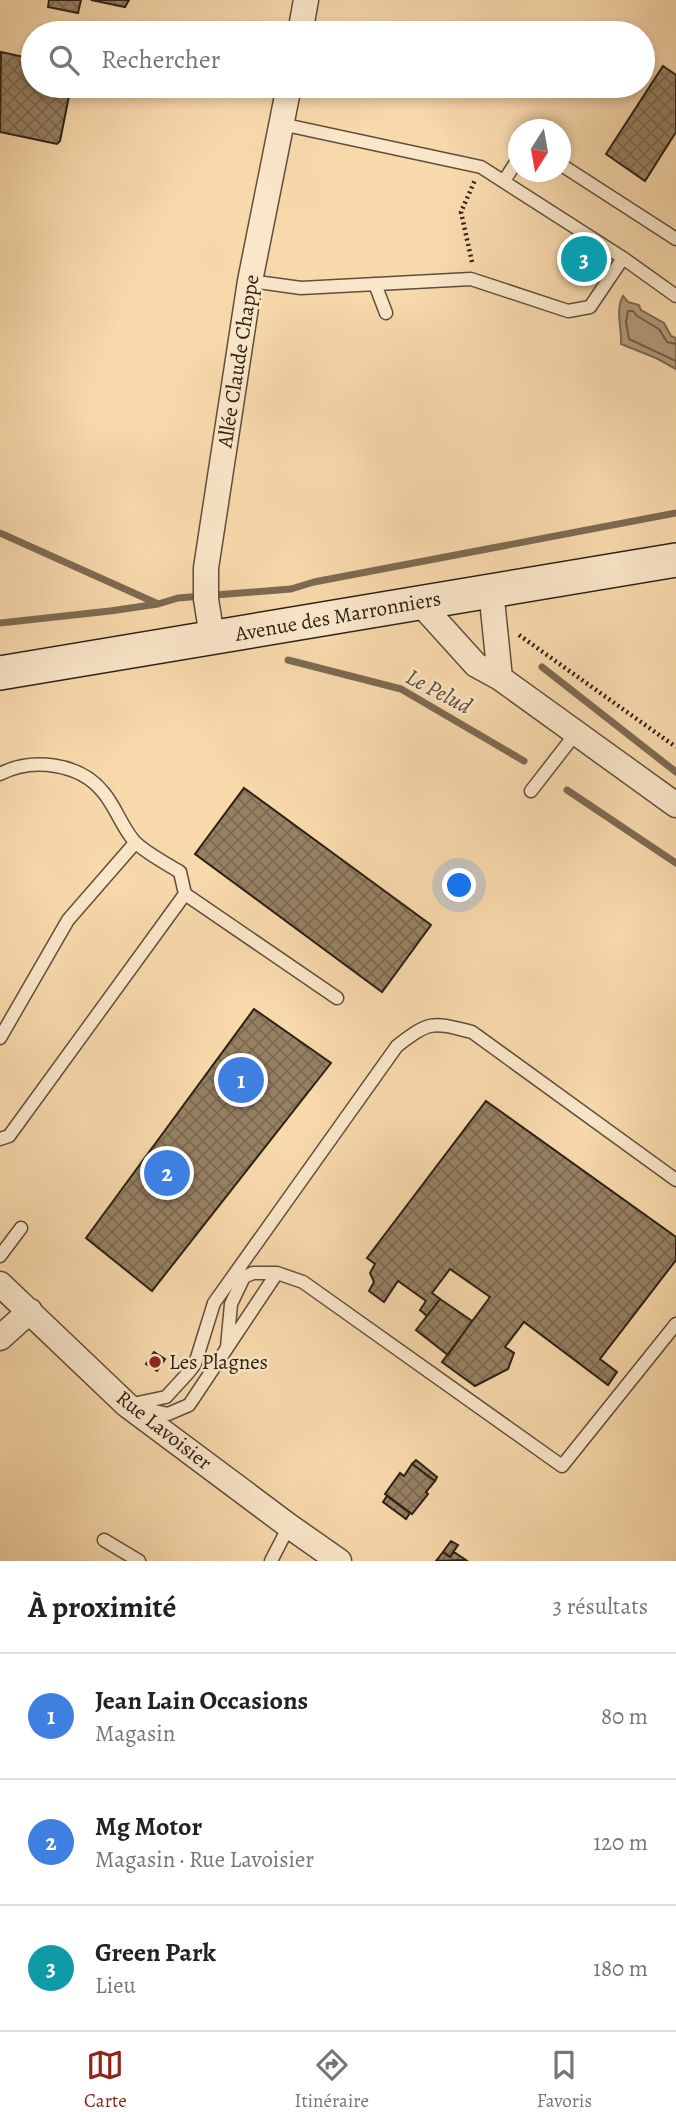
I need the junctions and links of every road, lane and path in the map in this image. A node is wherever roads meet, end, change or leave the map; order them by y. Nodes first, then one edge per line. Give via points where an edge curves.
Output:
1 (306, 0) edge
2 (302, 21) edge
3 (286, 98) edge
4 (281, 124) junction
5 (481, 167) junction
6 (571, 171) edge
7 (508, 175) edge
8 (504, 181) junction
9 (676, 239) edge
10 (623, 258) junction
11 (471, 279) junction
12 (250, 281) junction
13 (376, 284) junction
14 (676, 296) edge
15 (386, 313) dead end
16 (676, 560) edge
17 (491, 590) junction
18 (419, 602) junction
19 (519, 635) dead end
20 (212, 637) junction
21 (0, 673) edge
22 (500, 678) junction
23 (576, 733) junction
24 (676, 747) edge
25 (0, 774) edge
26 (531, 791) dead end
27 (676, 805) edge
28 (135, 843) junction
29 (185, 894) junction
30 (337, 998) dead end
31 (0, 1038) edge
32 (0, 1139) edge
33 (676, 1180) edge
34 (21, 1228) dead end
35 (0, 1256) edge
36 (277, 1273) junction
37 (0, 1284) edge
38 (30, 1311) junction
39 (676, 1324) edge
40 (0, 1338) edge
41 (227, 1350) junction
42 (127, 1405) junction
43 (289, 1527) junction
44 (104, 1540) dead end
45 (139, 1561) edge
46 (271, 1561) edge
47 (339, 1561) edge

1 - 2 street
3 - 4 street, Allée Claude Chappe
4 - 5 lane
4 - 12 street, Allée Claude Chappe
5 - 8 lane
5 - 11 path via 461,212 472,261
6 - 9 lane
7 - 8 lane
8 - 10 lane
10 - 11 lane via 590,307 568,312
10 - 14 lane
11 - 13 lane
12 - 13 lane via 301,288
12 - 20 street, Allée Claude Chappe via 206,568
13 - 15 lane
16 - 17 main road, Avenue des Marronniers
17 - 18 main road, Avenue des Marronniers
17 - 22 street
18 - 20 main road, Avenue des Marronniers
18 - 22 street via 476,665
19 - 24 path
20 - 21 main road, Avenue des Marronniers
22 - 23 street
23 - 26 lane
23 - 27 street
25 - 28 lane via 39,764 81,773 103,791
28 - 29 lane via 180,872
28 - 31 lane via 68,920
29 - 30 lane
29 - 32 lane via 9,1136
33 - 42 lane via 472,1031 439,1024 419,1028 397,1046 214,1303 195,1364 166,1397
34 - 35 lane
36 - 39 lane via 303,1282 562,1466
36 - 41 lane
36 - 41 lane via 244,1277 231,1304
37 - 38 street, Rue Lavoisier
38 - 40 street
38 - 42 street, Rue Lavoisier
41 - 42 lane via 189,1405 168,1414
42 - 43 street, Rue Lavoisier
43 - 46 lane
43 - 47 street, Rue Lavoisier
44 - 45 lane

